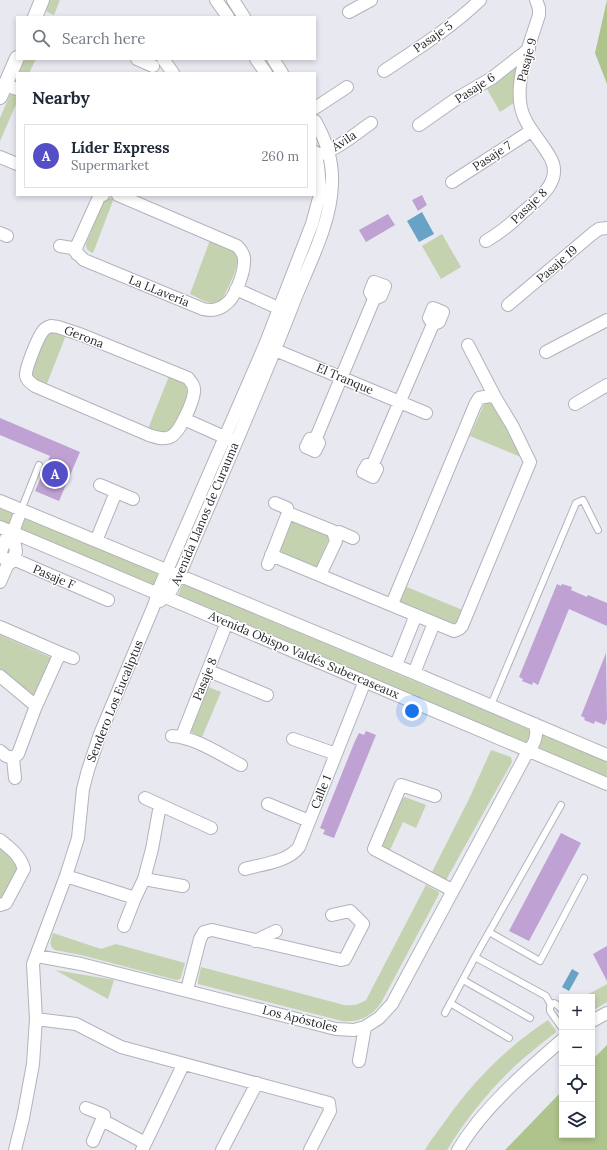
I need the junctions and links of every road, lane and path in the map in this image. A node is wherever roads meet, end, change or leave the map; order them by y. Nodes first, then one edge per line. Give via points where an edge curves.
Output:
1 (42, 0) edge
2 (216, 0) edge
3 (233, 0) edge
4 (371, 0) edge
5 (480, 0) edge
6 (536, 0) edge
7 (348, 12) dead end
8 (36, 16) edge
9 (227, 16) edge
10 (243, 16) edge
11 (529, 49) junction
12 (16, 60) edge
13 (141, 60) edge
14 (257, 60) edge
15 (273, 60) edge
16 (156, 64) edge
17 (384, 71) dead end
18 (171, 72) edge
19 (265, 72) edge
20 (281, 72) edge
21 (347, 87) dead end
22 (7, 90) edge
23 (316, 107) edge
24 (316, 123) edge
25 (370, 123) dead end
26 (419, 125) dead end
27 (531, 131) junction
28 (328, 151) junction
29 (316, 154) edge
30 (0, 157) edge
31 (552, 160) joint
32 (16, 164) edge
33 (452, 182) dead end
34 (101, 196) edge
35 (120, 196) edge
36 (607, 228) edge
37 (486, 241) dead end
38 (60, 246) dead end
39 (77, 254) junction
40 (236, 289) junction
41 (374, 299) dead end
42 (508, 305) dead end
43 (285, 311) junction
44 (607, 320) edge
45 (433, 324) dead end
46 (468, 346) dead end
47 (270, 348) junction
48 (546, 352) dead end
49 (341, 377) junction
50 (607, 385) edge
51 (495, 398) junction
52 (399, 401) junction
53 (575, 404) dead end
54 (426, 413) dead end
55 (184, 419) junction
56 (316, 438) dead end
57 (230, 440) junction
58 (373, 464) dead end
59 (39, 465) dead end
60 (100, 485) dead end
61 (116, 492) junction
62 (133, 499) dead end
63 (0, 501) edge
64 (275, 503) dead end
65 (22, 510) junction
66 (288, 513) junction
67 (7, 530) edge
68 (598, 530) dead end
69 (335, 534) junction
70 (353, 538) dead end
71 (96, 541) junction
72 (0, 555) edge
73 (12, 561) junction
74 (167, 571) junction
75 (179, 576) junction
76 (320, 576) junction
77 (0, 582) edge
78 (160, 598) junction
79 (108, 600) dead end
80 (392, 604) junction
81 (416, 615) junction
82 (227, 622) junction
83 (434, 623) junction
84 (0, 627) edge
85 (60, 654) junction
86 (73, 658) dead end
87 (396, 665) junction
88 (209, 671) junction
89 (414, 673) junction
90 (0, 676) edge
91 (365, 681) junction
92 (267, 695) dead end
93 (491, 705) junction
94 (36, 706) junction
95 (535, 724) junction
96 (293, 739) dead end
97 (0, 751) edge
98 (528, 751) junction
99 (336, 754) junction
100 (607, 754) edge
101 (13, 758) junction
102 (241, 765) dead end
103 (15, 778) dead end
104 (607, 784) edge
105 (435, 796) dead end
106 (145, 798) dead end
107 (268, 804) dead end
108 (160, 805) junction
109 (561, 805) dead end
110 (309, 821) junction
111 (211, 828) dead end
112 (0, 840) edge
113 (245, 869) dead end
114 (66, 876) junction
115 (584, 878) dead end
116 (144, 879) junction
117 (182, 886) dead end
118 (452, 890) junction
119 (135, 898) junction
120 (0, 905) edge
121 (332, 915) dead end
122 (124, 926) dead end
123 (276, 930) dead end
124 (489, 932) junction
125 (255, 941) junction
126 (37, 956) junction
127 (475, 957) junction
128 (463, 980) junction
129 (187, 990) junction
130 (450, 1003) junction
131 (552, 1005) junction
132 (559, 1007) edge
133 (445, 1013) dead end
134 (607, 1013) edge
135 (530, 1018) dead end
136 (36, 1019) junction
137 (595, 1019) edge
138 (559, 1024) edge
139 (365, 1027) junction
140 (509, 1038) dead end
141 (559, 1043) edge
142 (359, 1061) dead end
143 (183, 1064) junction
144 (257, 1083) junction
145 (86, 1108) dead end
146 (102, 1120) junction
147 (93, 1141) dead end
148 (144, 1146) edge
149 (15, 1150) edge
150 (222, 1150) edge
151 (310, 1150) edge
152 (458, 1150) edge

1 - 8 street
2 - 9 street
3 - 10 street
4 - 7 street
5 - 17 street, Pasaje 5 via 434,37
6 - 11 street, Pasaje 9 via 539,15
11 - 26 street, Pasaje 6 via 492,78
11 - 27 street, Pasaje 9 via 520,82 520,102
12 - 22 street
13 - 16 street
14 - 19 street
15 - 20 street
16 - 18 street
21 - 23 street
24 - 28 street, Avenida Llanos de Curauma
25 - 28 street, Ávila
27 - 31 street, Pasaje 9
27 - 33 street, Pasaje 7
28 - 29 street, Ávila
28 - 43 street, Avenida Llanos de Curauma via 332,168 329,206 323,228
29 - 43 street, Avenida Llanos de Curauma via 320,182 319,198
30 - 32 street
31 - 37 street, Pasaje 8 via 554,174 544,195 501,232
34 - 39 street via 76,248
35 - 40 street, La LLavería via 237,246 242,251 244,262
36 - 42 street, Pasaje 19 via 592,234
38 - 39 street, La LLavería via 72,248
39 - 40 street, La LLavería via 84,260 203,309 218,309 227,304
40 - 43 street
41 - 49 street
43 - 47 street, Avenida Llanos de Curauma
44 - 48 street
45 - 52 street
46 - 51 street
47 - 49 street, El Tranque
47 - 57 street, Avenida Llanos de Curauma
49 - 52 street, El Tranque
49 - 56 street
50 - 53 street
51 - 80 street via 479,398 475,405
51 - 83 street via 530,462 462,626 454,631
52 - 54 street, El Tranque
52 - 58 street
55 - 55 street, Gerona via 194,391 188,378 58,326 51,326 42,332 26,370 29,382 35,386 166,439 177,432
55 - 57 street
57 - 74 street, Avenida Llanos de Curauma
57 - 75 street, Avenida Llanos de Curauma
59 - 65 lane
60 - 61 street
61 - 62 street
61 - 71 street
63 - 65 street, Avenida Obispo Valdés Subercaseaux
64 - 66 street via 287,508
65 - 67 street
65 - 71 street, Avenida Obispo Valdés Subercaseaux
66 - 69 street
66 - 76 street via 270,560
67 - 72 street
67 - 73 street via 16,552
67 - 78 street, Avenida Obispo Valdés Subercaseaux
68 - 93 lane via 583,500 576,502
69 - 70 street via 339,532
69 - 76 street via 336,541
71 - 74 street, Avenida Obispo Valdés Subercaseaux
72 - 73 street, Pasaje F
73 - 77 street
73 - 79 street, Pasaje F
74 - 75 street, Avenida Obispo Valdés Subercaseaux
74 - 78 street, Avenida Llanos de Curauma
75 - 78 street, Avenida Llanos de Curauma via 175,586
75 - 87 street, Avenida Obispo Valdés Subercaseaux
76 - 80 street
78 - 82 street, Avenida Obispo Valdés Subercaseaux
78 - 114 street, Sendero Los Eucaliptus via 100,734 83,789 78,838
80 - 81 street
81 - 83 street
81 - 87 street
82 - 88 street, Pasaje 8
82 - 91 street, Avenida Obispo Valdés Subercaseaux
83 - 89 street
84 - 85 street
85 - 86 street
85 - 94 street
87 - 89 street, Avenida Obispo Valdés Subercaseaux
88 - 92 street
88 - 102 street, Pasaje 8 via 177,736
89 - 93 street, Avenida Obispo Valdés Subercaseaux
90 - 94 street
91 - 98 street, Avenida Obispo Valdés Subercaseaux
91 - 99 street, Calle 1
93 - 95 street, Avenida Obispo Valdés Subercaseaux
94 - 101 street via 18,754
95 - 98 street, Los Apóstoles via 536,737
95 - 100 street, Avenida Obispo Valdés Subercaseaux
96 - 99 street
97 - 101 street
98 - 104 street, Avenida Obispo Valdés Subercaseaux
98 - 118 street, Los Apóstoles
99 - 110 street, Calle 1
101 - 103 street
105 - 118 street via 401,785 374,849
106 - 108 street
107 - 110 street
108 - 111 street
108 - 116 street
109 - 124 lane
110 - 113 street, Calle 1 via 294,854
112 - 120 street via 16,853 24,869 6,903
114 - 119 street
114 - 126 street, Sendero Los Eucaliptus
115 - 124 lane via 540,961
116 - 117 street
116 - 119 street
118 - 139 street, Los Apóstoles via 392,1004 379,1018
119 - 122 street
121 - 125 street via 350,911 364,924 345,959
123 - 125 street
124 - 127 lane
125 - 129 street via 212,930 204,932
126 - 129 street, Los Apóstoles
126 - 136 street, Sendero Los Eucaliptus via 33,964
127 - 128 lane
127 - 131 lane via 546,996
128 - 130 lane
128 - 135 lane
129 - 139 street, Los Apóstoles via 336,1028 354,1030
130 - 133 lane
130 - 140 lane
131 - 132 lane via 556,1004
131 - 138 lane via 550,1011
134 - 137 street
136 - 143 street via 76,1024 120,1047
136 - 149 street, Sendero Los Eucaliptus via 33,1064
139 - 142 street
141 - 152 street via 501,1096
143 - 144 street
143 - 148 street
144 - 150 street
144 - 151 street via 329,1104 330,1111
145 - 146 street via 104,1115
146 - 147 street
146 - 148 street

